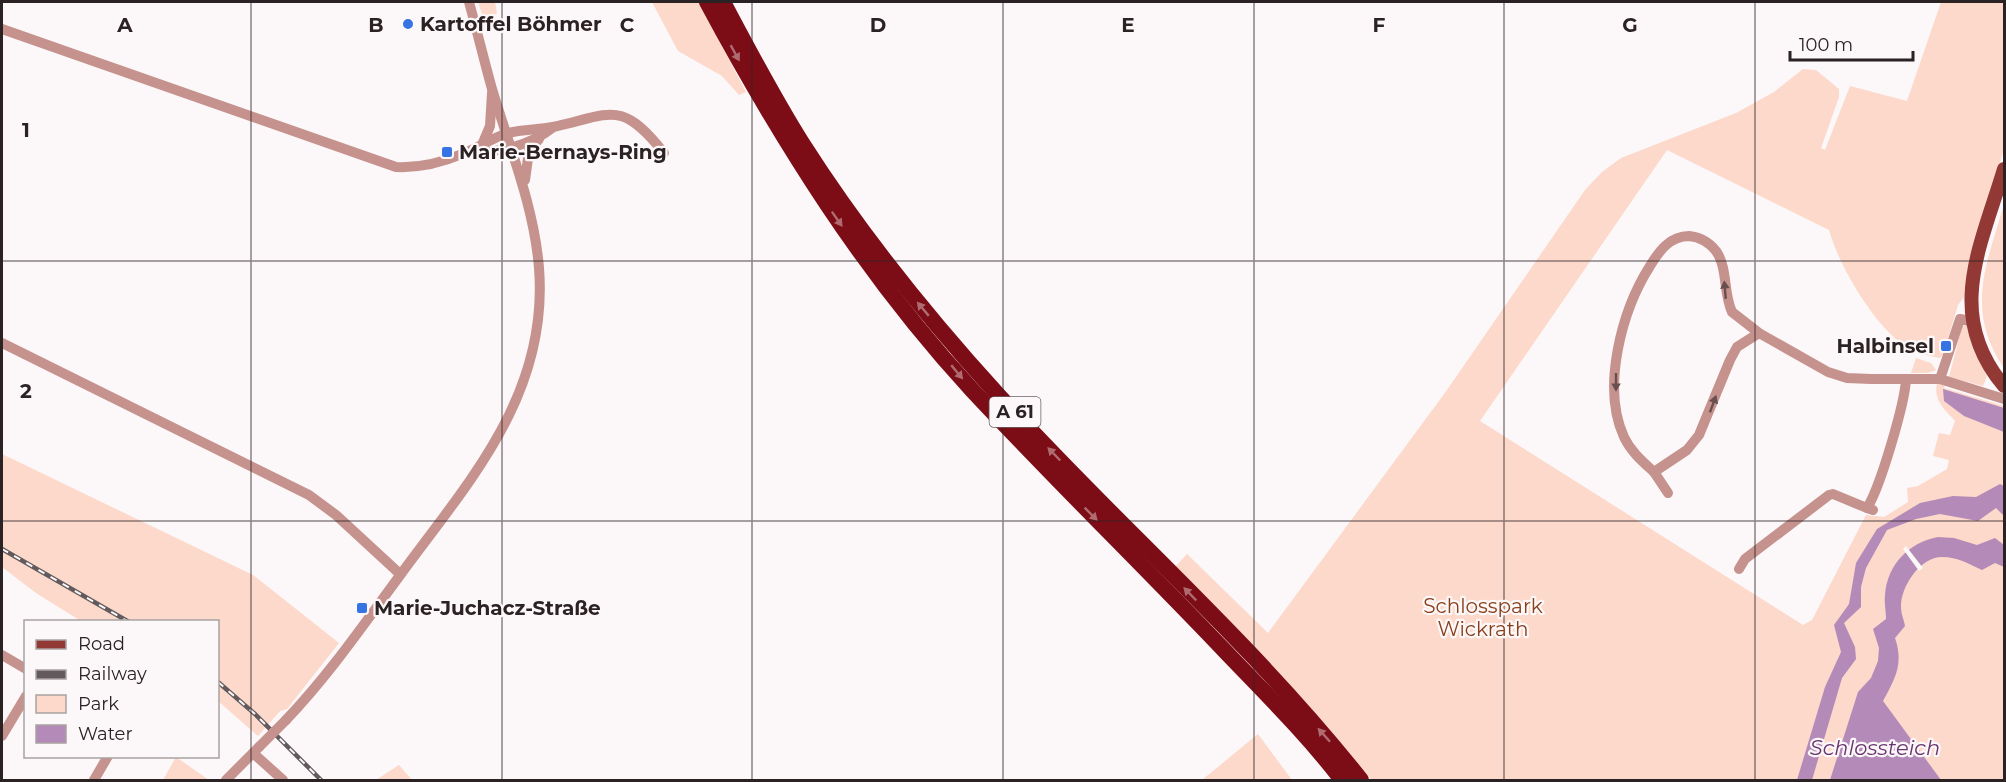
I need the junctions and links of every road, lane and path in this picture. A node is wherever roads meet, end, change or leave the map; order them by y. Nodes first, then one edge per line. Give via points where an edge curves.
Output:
1 (470, 2) edge
2 (707, 2) edge
3 (723, 2) edge
4 (2, 29) edge
5 (492, 90) junction
6 (555, 126) junction
7 (508, 133) junction
8 (541, 137) junction
9 (482, 145) junction
10 (512, 148) junction
11 (664, 153) dead end
12 (462, 155) junction
13 (2004, 169) edge
14 (525, 189) junction
15 (1971, 321) junction
16 (1760, 333) junction
17 (2, 343) edge
18 (1906, 379) junction
19 (1940, 379) junction
20 (2004, 386) edge
21 (2004, 399) edge
22 (1654, 472) junction
23 (1668, 493) dead end
24 (1739, 569) dead end
25 (400, 574) junction
26 (2, 655) edge
27 (24, 668) edge
28 (24, 699) edge
29 (2, 736) edge
30 (256, 750) junction
31 (107, 758) edge
32 (94, 780) edge
33 (226, 780) edge
34 (283, 780) edge
35 (1342, 780) edge
36 (1361, 780) edge

1 - 5 street
2 -> 35 highway, A 61 via 769,116 809,179 911,318 971,388 1276,704
36 -> 3 highway, A 61 via 1290,697 1008,405 920,306 803,144
4 - 12 street via 396,166 435,164
5 - 7 street
5 - 9 street via 490,126
6 - 7 street
6 - 8 street
6 - 11 street via 598,114 613,114 644,127
7 - 9 street
7 - 10 street
8 - 10 street
8 - 14 street via 529,151
9 - 12 street
10 - 12 street
10 - 14 street
13 - 15 main road via 1975,266
14 - 25 street via 534,227 540,285 537,327 525,378 497,441
15 - 19 street via 1960,319
15 - 20 main road via 1980,351
16 - 18 street via 1828,372 1847,378
22 -> 16 street via 1687,450 1699,435 1737,348
16 -> 22 street via 1732,312 1725,297 1717,252 1704,240 1683,237 1672,240 1659,252 1627,312 1615,376 1617,412 1624,437
17 - 25 street via 309,495
18 - 19 street
18 - 24 street via 1906,391 1870,509 1829,495 1745,559
19 - 21 street
22 - 23 street
25 - 30 street, bridge via 319,684
26 - 27 street
28 - 29 street
30 - 33 street
30 - 34 street
31 - 32 street

